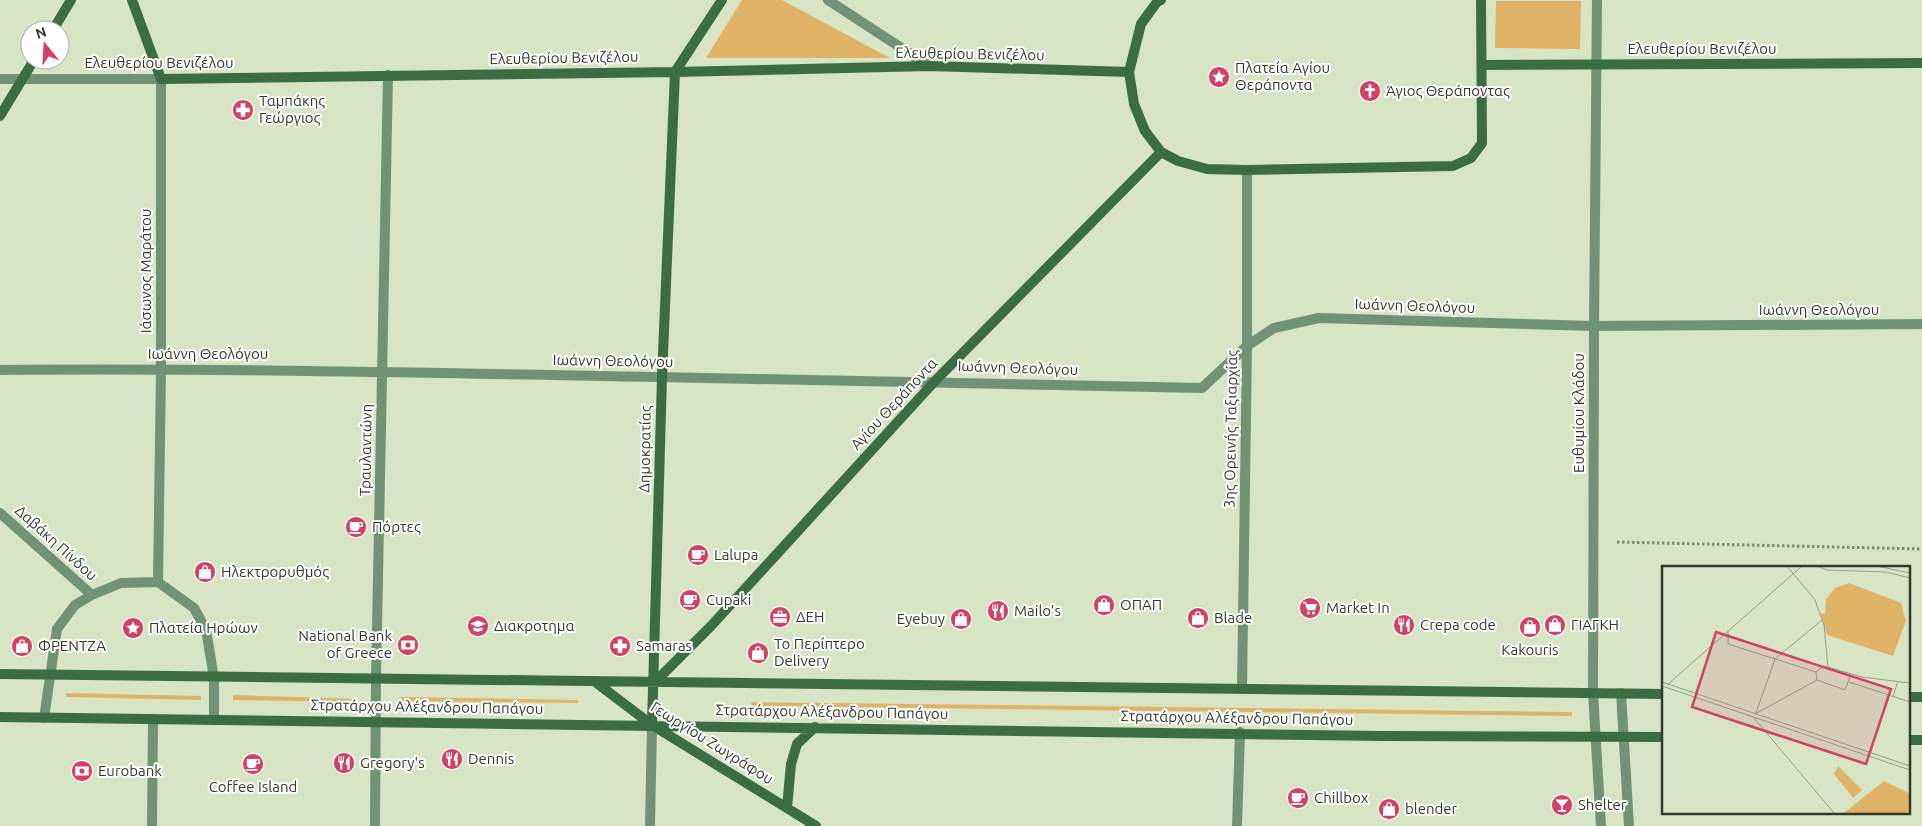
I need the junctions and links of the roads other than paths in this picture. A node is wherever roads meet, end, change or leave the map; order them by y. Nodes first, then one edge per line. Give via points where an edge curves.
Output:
1 (71, 0) edge
2 (132, 0) edge
3 (722, 0) edge
4 (828, 0) edge
5 (1161, 0) edge
6 (1482, 0) edge
7 (1597, 0) edge
8 (58, 20) edge
9 (1922, 63) edge
10 (1597, 64) junction
11 (1482, 65) junction
12 (929, 66) junction
13 (28, 70) edge
14 (675, 72) junction
15 (1129, 72) junction
16 (388, 75) junction
17 (0, 79) edge
18 (23, 79) junction
19 (161, 79) junction
20 (0, 116) edge
21 (1160, 152) junction
22 (1247, 170) junction
23 (1922, 324) edge
24 (1594, 326) junction
25 (1247, 346) junction
26 (161, 369) junction
27 (0, 370) edge
28 (383, 371) junction
29 (662, 377) junction
30 (935, 380) junction
31 (0, 513) edge
32 (158, 582) junction
33 (92, 595) junction
34 (0, 674) edge
35 (50, 674) junction
36 (214, 678) junction
37 (376, 678) junction
38 (594, 681) junction
39 (655, 682) junction
40 (1242, 689) junction
41 (1593, 693) junction
42 (1621, 694) junction
43 (1662, 694) edge
44 (0, 717) edge
45 (44, 718) junction
46 (153, 719) junction
47 (214, 720) junction
48 (376, 721) junction
49 (652, 725) junction
50 (815, 727) junction
51 (1240, 732) junction
52 (1596, 737) junction
53 (1623, 737) junction
54 (1662, 737) edge
55 (787, 808) junction
56 (152, 826) edge
57 (375, 826) edge
58 (650, 826) edge
59 (816, 826) edge
60 (1237, 826) edge
61 (1601, 826) edge
62 (1629, 826) edge

1 - 8 street
2 - 19 street
3 - 14 street
4 - 12 street
5 - 15 street via 1156,2 1141,24
6 - 11 street
7 - 10 street, Ευθυμίου Κλάδου
9 - 10 street, Ελευθερίου Βενιζέλου
10 - 11 street, Ελευθερίου Βενιζέλου
10 - 24 street, Ευθυμίου Κλάδου
11 - 22 street via 1482,143 1471,158 1453,166
12 - 14 street, Ελευθερίου Βενιζέλου
12 - 15 street, Ελευθερίου Βενιζέλου
13 - 18 street
14 - 16 street, Ελευθερίου Βενιζέλου
14 - 29 street, Δημοκρατίας
15 - 21 street via 1134,104 1145,131
16 - 19 street, Ελευθερίου Βενιζέλου
16 - 28 street, Τραυλαντώνη
17 - 18 street, Ελευθερίου Βενιζέλου
18 - 19 street, Ελευθερίου Βενιζέλου
18 - 20 street
19 - 26 street, Ιάσωνος Μαράτου
21 - 22 street via 1206,169
21 - 30 street, Αγίου Θεράποντα
22 - 25 street, 3ης Ορεινής Ταξιαρχίας
23 - 24 street, Ιωάννη Θεολόγου
24 - 25 street, Ιωάννη Θεολόγου via 1319,318 1274,328
24 - 41 street, Ευθυμίου Κλάδου
25 - 30 street, Ιωάννη Θεολόγου via 1202,388
25 - 40 street, 3ης Ορεινής Ταξιαρχίας
26 - 27 street, Ιωάννη Θεολόγου
26 - 28 street, Ιωάννη Θεολόγου
26 - 32 street, Ιάσωνος Μαράτου
28 - 29 street, Ιωάννη Θεολόγου
28 - 37 street, Τραυλαντώνη
29 - 30 street, Ιωάννη Θεολόγου
29 - 39 street, Δημοκρατίας
30 - 39 street, Αγίου Θεράποντα via 711,626
31 - 33 street, Δαβάκη Πίνδου
32 - 33 street, Δαβάκη Πίνδου via 121,583
32 - 36 street via 194,608 206,630
33 - 35 street, Δαβάκη Πίνδου via 75,605 57,629
34 - 35 street, Στρατάρχου Αλέξανδρου Παπάγου
35 - 36 street, Στρατάρχου Αλέξανδρου Παπάγου
35 - 45 street, Δαβάκη Πίνδου
36 - 37 street, Στρατάρχου Αλέξανδρου Παπάγου
36 - 47 street
37 - 38 street, Στρατάρχου Αλέξανδρου Παπάγου
37 - 48 street, Τραυλαντώνη
38 - 39 street, Στρατάρχου Αλέξανδρου Παπάγου
38 - 49 street, Γεωργίου Ζωγράφου
39 - 40 street, Στρατάρχου Αλέξανδρου Παπάγου
39 - 49 street, Δημοκρατίας
40 - 41 street, Στρατάρχου Αλέξανδρου Παπάγου
41 - 42 street, Στρατάρχου Αλέξανδρου Παπάγου
41 - 52 street, Ευθυμίου Κλάδου
42 - 43 street, Στρατάρχου Αλέξανδρου Παπάγου
42 - 53 street
44 - 45 street, Στρατάρχου Αλέξανδρου Παπάγου
45 - 46 street, Στρατάρχου Αλέξανδρου Παπάγου
46 - 47 street, Στρατάρχου Αλέξανδρου Παπάγου
46 - 56 street
47 - 48 street, Στρατάρχου Αλέξανδρου Παπάγου
48 - 49 street, Στρατάρχου Αλέξανδρου Παπάγου
48 - 57 street, Τραυλαντώνη
49 - 50 street, Στρατάρχου Αλέξανδρου Παπάγου
49 - 55 street, Γεωργίου Ζωγράφου
49 - 58 street, Δημοκρατίας
50 - 51 street, Στρατάρχου Αλέξανδρου Παπάγου
50 - 55 street via 797,744 791,764
51 - 52 street, Στρατάρχου Αλέξανδρου Παπάγου
51 - 60 street
52 - 53 street, Στρατάρχου Αλέξανδρου Παπάγου
52 - 61 street, Ευθυμίου Κλάδου
53 - 54 street, Στρατάρχου Αλέξανδρου Παπάγου
53 - 62 street
55 - 59 street, Γεωργίου Ζωγράφου

